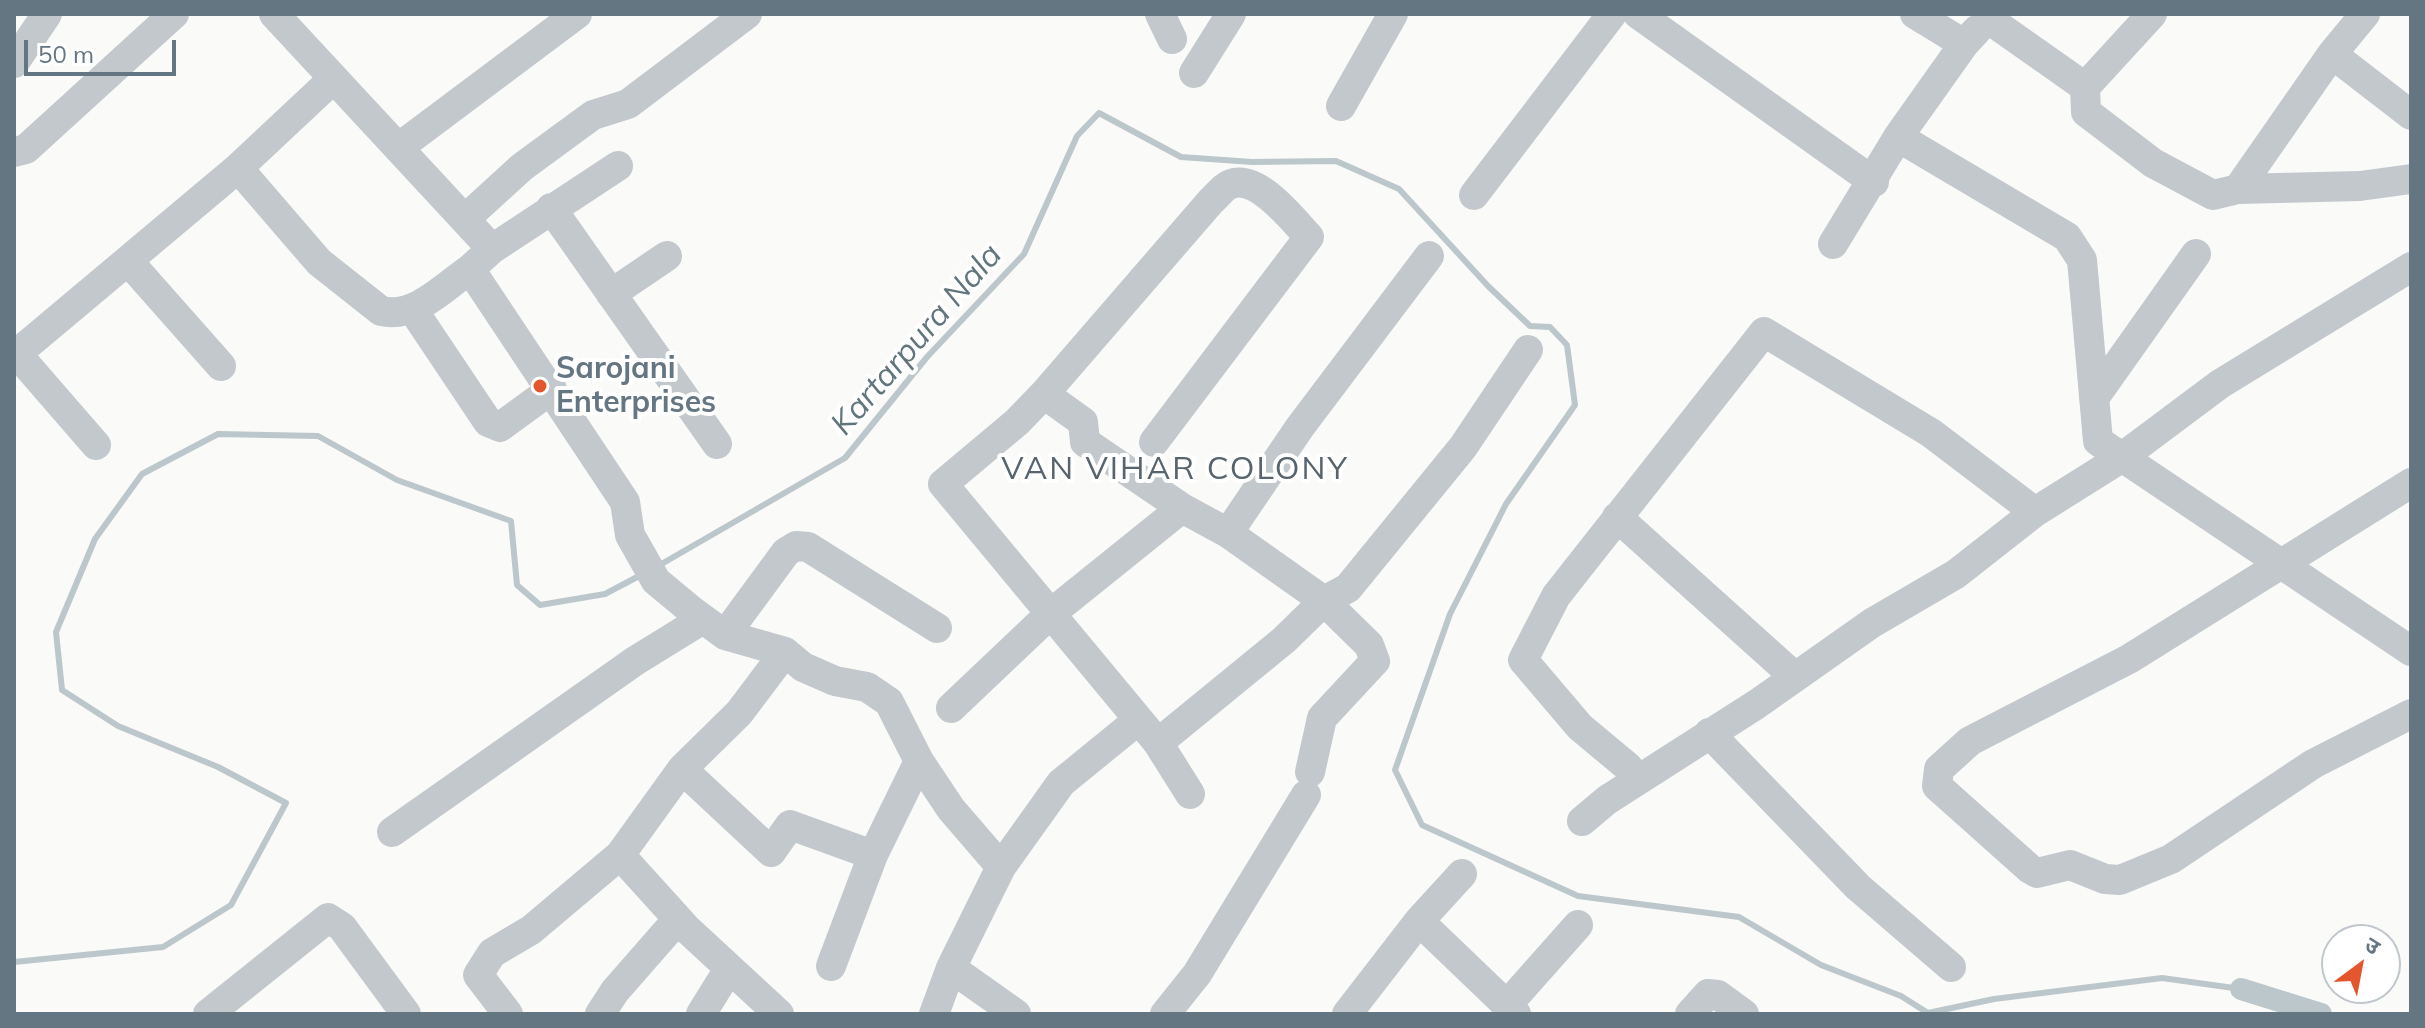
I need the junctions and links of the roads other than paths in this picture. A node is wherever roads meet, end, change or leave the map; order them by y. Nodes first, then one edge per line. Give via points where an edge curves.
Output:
1 (47, 14) edge
2 (174, 14) edge
3 (274, 14) edge
4 (577, 14) edge
5 (747, 14) edge
6 (1231, 14) edge
7 (1393, 14) edge
8 (1612, 14) edge
9 (1638, 14) edge
10 (1915, 14) edge
11 (2152, 14) edge
12 (2365, 14) edge
13 (1990, 16) edge
14 (1964, 44) junction
15 (2332, 54) junction
16 (14, 63) edge
17 (1194, 73) dead end
18 (333, 79) junction
19 (2085, 87) junction
20 (1341, 106) dead end
21 (2411, 115) edge
22 (1898, 137) junction
23 (398, 148) junction
24 (14, 152) edge
25 (618, 166) dead end
26 (238, 168) junction
27 (2411, 179) edge
28 (1874, 182) junction
29 (2238, 189) junction
30 (1474, 195) dead end
31 (551, 208) junction
32 (465, 219) junction
33 (1833, 244) dead end
34 (492, 249) junction
35 (2196, 254) dead end
36 (667, 256) dead end
37 (1429, 256) dead end
38 (129, 262) junction
39 (2411, 267) edge
40 (470, 269) junction
41 (611, 294) junction
42 (413, 310) junction
43 (1528, 350) dead end
44 (15, 355) edge
45 (221, 366) dead end
46 (552, 389) junction
47 (1044, 394) junction
48 (2094, 398) junction
49 (1154, 442) dead end
50 (717, 444) dead end
51 (96, 445) dead end
52 (2121, 458) junction
53 (2411, 483) edge
54 (1182, 508) junction
55 (2035, 512) junction
56 (1617, 517) junction
57 (1228, 533) junction
58 (2282, 563) junction
59 (1324, 601) junction
60 (1049, 615) junction
61 (714, 627) junction
62 (937, 628) dead end
63 (2411, 651) edge
64 (785, 652) junction
65 (1795, 677) junction
66 (951, 708) dead end
67 (2411, 714) edge
68 (1147, 732) junction
69 (1709, 733) junction
70 (919, 761) junction
71 (1628, 767) dead end
72 (682, 769) junction
73 (1190, 794) dead end
74 (1582, 821) dead end
75 (392, 832) dead end
76 (620, 855) junction
77 (873, 855) junction
78 (1001, 867) junction
79 (1462, 874) dead end
80 (678, 919) junction
81 (1419, 921) junction
82 (1578, 925) dead end
83 (831, 966) dead end
84 (1951, 967) dead end
85 (951, 968) junction
86 (729, 969) junction
87 (1512, 1009) edge
88 (208, 1014) edge
89 (406, 1014) edge
90 (508, 1014) edge
91 (600, 1014) edge
92 (701, 1014) edge
93 (779, 1014) edge
94 (934, 1014) edge
95 (1016, 1014) edge
96 (1165, 1014) edge
97 (1347, 1014) edge
98 (1690, 1014) edge
99 (1744, 1014) edge

1 - 16 street
2 - 24 street via 26,149
3 - 18 street
4 - 23 street
5 - 32 street via 628,104 593,115 522,167
6 - 17 street
7 - 20 street
8 - 30 street
9 - 28 street
10 - 14 street
11 - 19 street
12 - 15 street
13 - 14 street
13 - 19 street
14 - 22 street
15 - 21 street
15 - 29 street
18 - 23 street
18 - 26 street
19 - 29 street via 2086,112 2153,163 2213,195
22 - 28 street
22 - 48 street via 2076,247 2082,260
23 - 32 street
25 - 31 street
26 - 38 street
26 - 42 street via 319,262 381,311
27 - 29 street via 2360,186
28 - 33 street
31 - 34 street
31 - 41 street
32 - 34 street
34 - 40 street
35 - 48 street
36 - 41 street
37 - 57 street
38 - 44 street
38 - 45 street
39 - 52 street via 2220,384
40 - 42 street
40 - 46 street
41 - 50 street
42 - 46 street via 488,422 500,427
43 - 59 street via 1463,447 1348,588
44 - 51 street
46 - 61 street via 625,502 630,535 656,581
47 - 49 street via 1220,192 1244,183 1266,192 1309,237
47 - 54 street via 1083,422 1085,442
47 - 60 street via 943,484
48 - 52 street via 2098,441
52 - 55 street
52 - 58 street
53 - 58 street
54 - 57 street
54 - 60 street
55 - 56 street via 1931,433 1764,332
55 - 65 street via 1956,574
56 - 65 street
56 - 71 street via 1556,596 1523,660 1580,727
57 - 59 street
58 - 63 street
58 - 67 street via 2129,659 1970,741 1939,769 1937,786 2037,873 2070,865 2120,880 2171,859 2313,764
59 - 68 street via 1284,640
59 - 96 street via 1369,645 1375,661 1322,718 1308,783 1197,974
60 - 66 street
60 - 68 street
61 - 62 street via 796,546 808,547
61 - 64 street
61 - 75 street via 635,661
64 - 70 street via 803,667 867,687 889,702
64 - 72 street via 739,713
65 - 69 street
68 - 73 street
68 - 78 street via 1061,783
69 - 74 street
69 - 84 street via 1858,887
70 - 77 street
70 - 78 street via 951,809
72 - 76 street
72 - 77 street via 771,852 790,825
76 - 80 street
76 - 90 street via 531,930 492,953 478,975
77 - 83 street
78 - 85 street
79 - 81 street
80 - 86 street
80 - 91 street
81 - 87 street
81 - 97 street
82 - 87 street
85 - 94 street
85 - 95 street
86 - 92 street
86 - 93 street
88 - 89 street via 328,918 342,927
98 - 99 street via 1708,994

